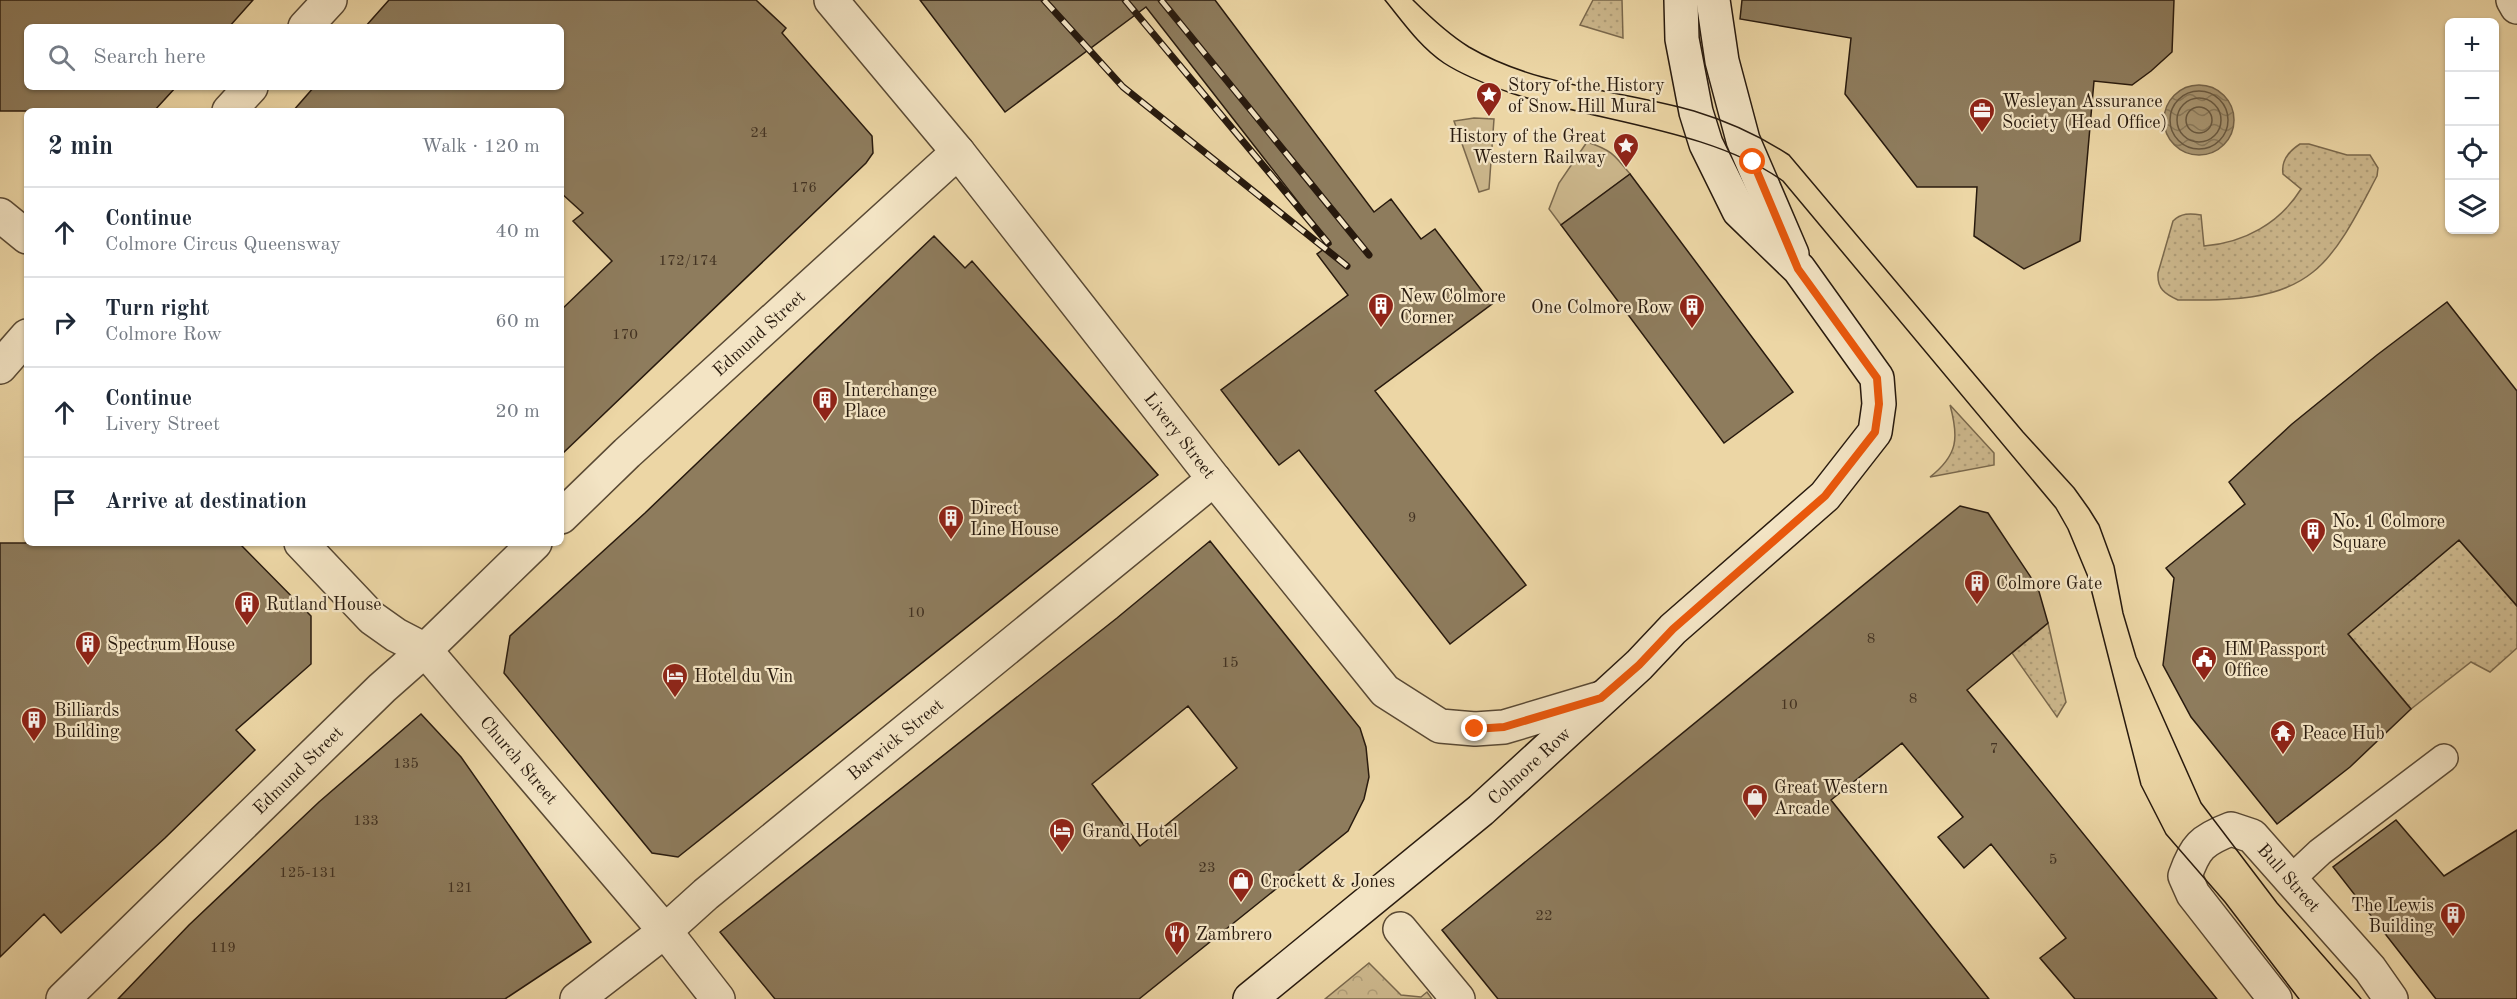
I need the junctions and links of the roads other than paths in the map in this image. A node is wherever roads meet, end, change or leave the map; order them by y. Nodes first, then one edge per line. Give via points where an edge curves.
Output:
1 (330, 0) edge
2 (831, 0) edge
3 (1681, 0) edge
4 (1713, 0) edge
5 (2513, 0) edge
6 (2517, 8) edge
7 (308, 24) edge
8 (248, 90) edge
9 (232, 108) edge
10 (958, 152) junction
11 (0, 215) edge
12 (24, 235) edge
13 (1798, 269) junction
14 (24, 339) edge
15 (0, 367) edge
16 (1214, 479) junction
17 (564, 515) edge
18 (304, 546) edge
19 (532, 546) edge
20 (425, 650) junction
21 (1601, 698) junction
22 (2444, 758) dead end
23 (2290, 879) junction
24 (1400, 929) dead end
25 (665, 931) junction
26 (70, 997) edge
27 (577, 999) edge
28 (718, 999) edge
29 (1250, 999) edge
30 (1458, 999) edge
31 (2275, 999) edge
32 (2391, 999) edge

1 - 7 street
2 - 10 street, Livery Street
3 - 13 street via 1682,39 1706,144 1739,211
4 - 13 street via 1722,61 1743,140
5 - 6 street
8 - 9 street
10 - 16 street, Livery Street
10 - 17 street, Edmund Street
11 - 12 street
13 - 21 street, Colmore Row via 1877,378 1875,432 1825,496 1673,629
14 - 15 street
16 - 21 street, Livery Street via 1384,691 1440,726 1504,727
16 - 25 street, Barwick Street
18 - 20 street, Church Street via 372,618
19 - 20 street, Edmund Street
20 - 25 street, Church Street
20 - 26 street, Edmund Street
21 - 29 street, Colmore Row via 1481,810
22 - 23 lane
23 - 31 street, Bull Street via 2252,836 2231,829 2208,838 2194,852 2185,876 2193,894
23 - 32 street, Bull Street via 2370,969
24 - 30 street
25 - 27 street, Barwick Street
25 - 28 street, Church Street

